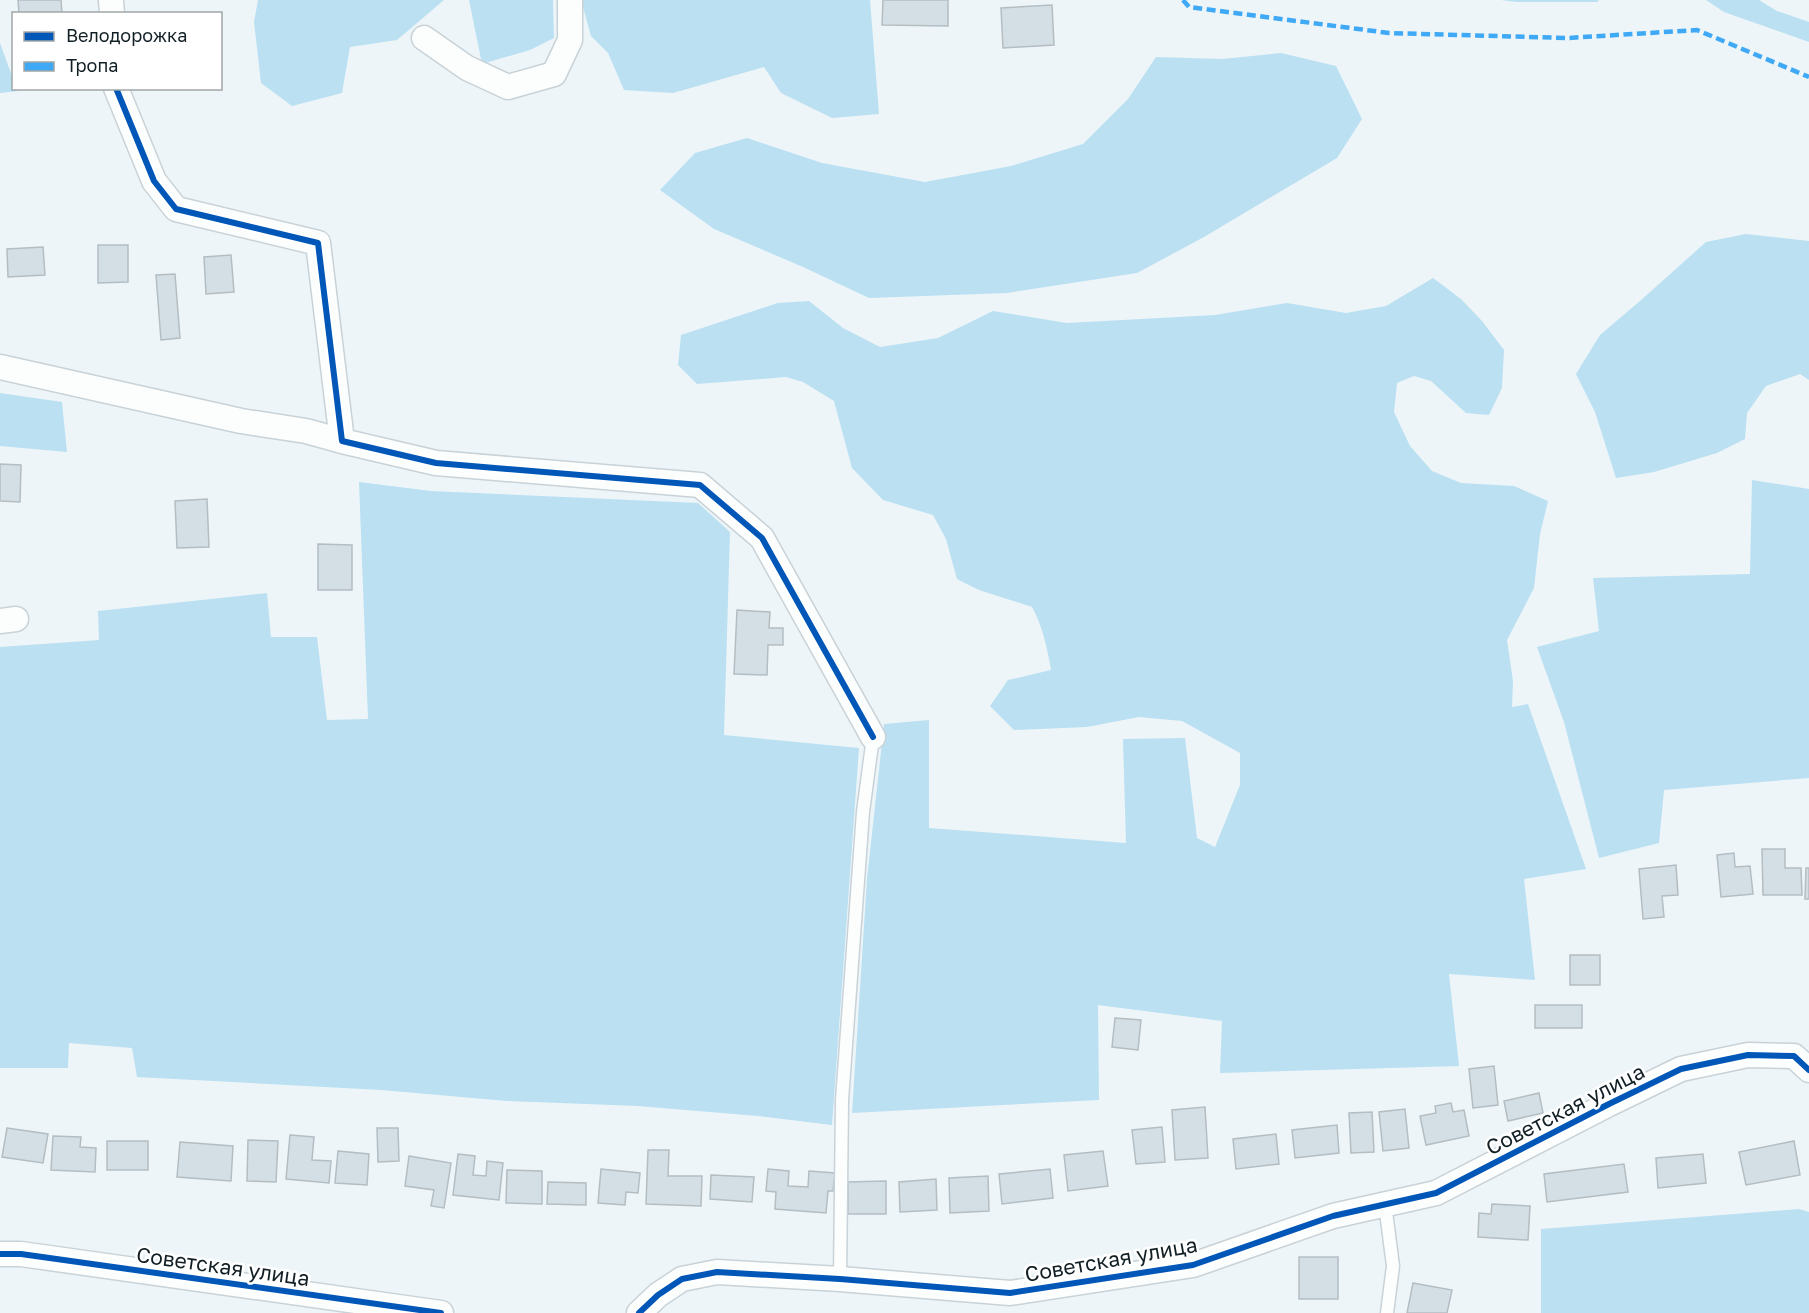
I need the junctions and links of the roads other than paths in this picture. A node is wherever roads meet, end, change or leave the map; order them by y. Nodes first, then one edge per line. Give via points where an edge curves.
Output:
1 (570, 0) edge
2 (424, 38) dead end
3 (117, 90) edge
4 (0, 367) edge
5 (342, 441) junction
6 (873, 737) joint
7 (1809, 1070) edge
8 (1384, 1204) junction
9 (0, 1254) edge
10 (840, 1279) junction
11 (441, 1313) edge
12 (639, 1313) edge
13 (1387, 1313) edge

1 - 2 street via 570,40 554,74 507,87 466,68
3 - 5 street via 154,181 176,209 318,243
4 - 5 street
5 - 6 street via 436,463 700,485 762,538
6 - 10 lane via 863,812 843,1100
7 - 8 street, Советская улица via 1794,1056 1748,1055 1681,1069 1436,1192
8 - 10 street, Советская улица via 1333,1216 1193,1265 1010,1293
8 - 13 lane via 1393,1266
9 - 11 street, Советская улица
10 - 12 street, Советская улица via 717,1272 682,1279

